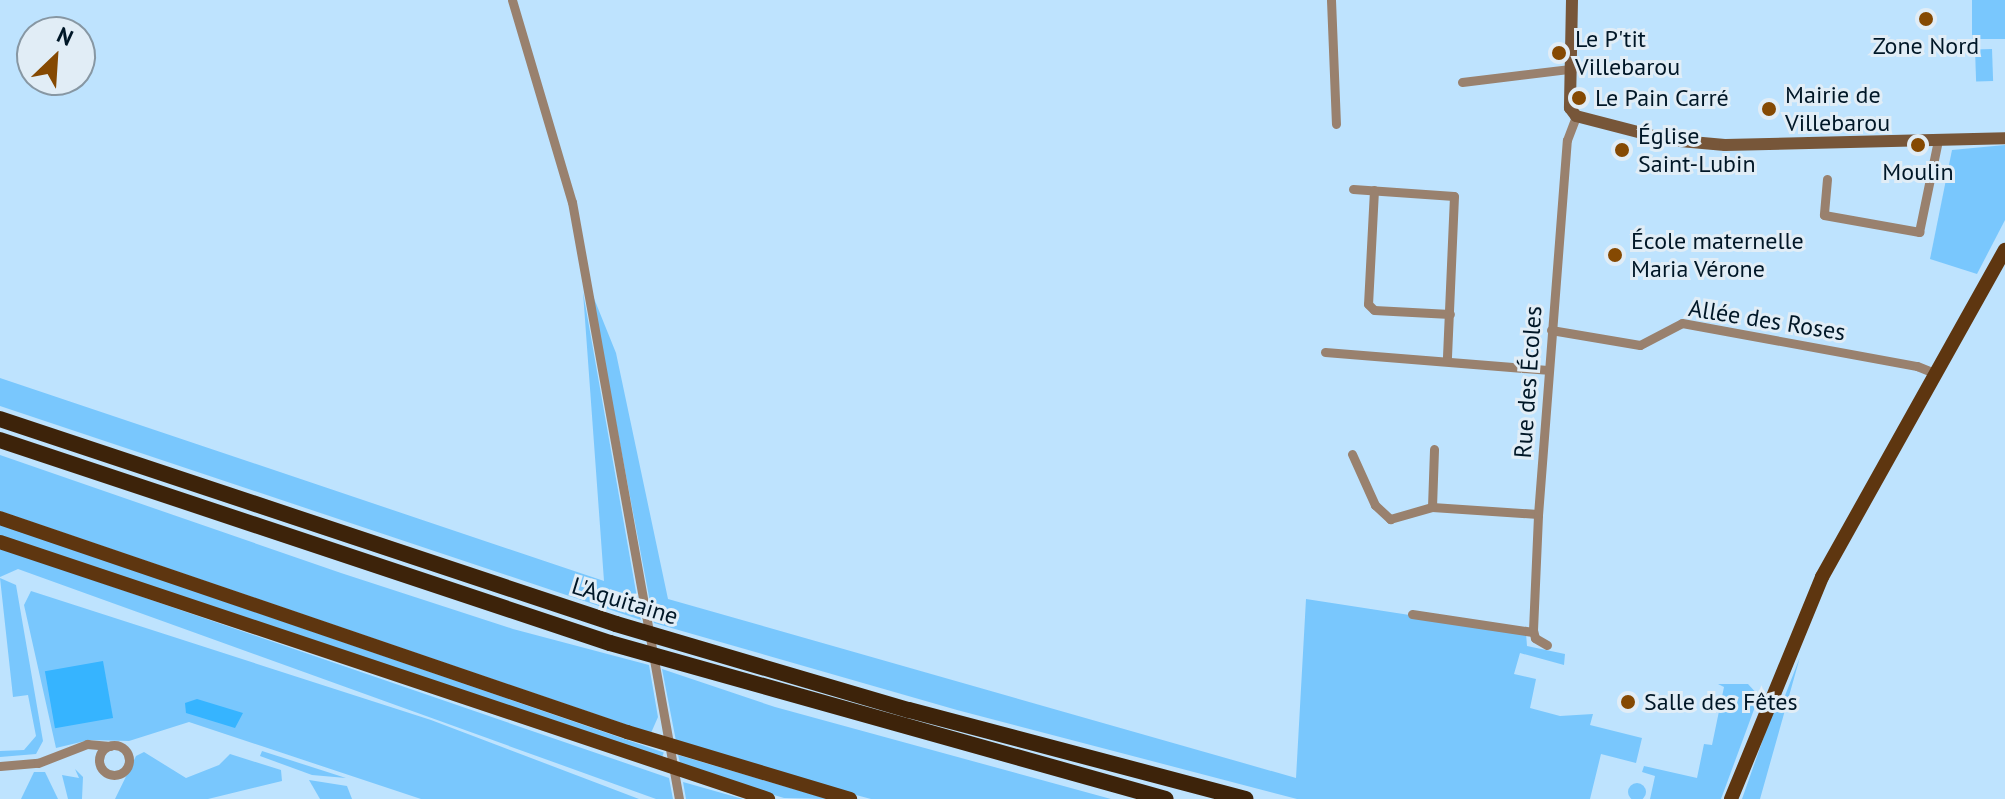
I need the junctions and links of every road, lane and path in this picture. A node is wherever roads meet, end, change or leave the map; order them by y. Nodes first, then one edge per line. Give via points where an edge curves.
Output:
1 (512, 0) edge
2 (1331, 0) edge
3 (1572, 0) edge
4 (1570, 69) junction
5 (1462, 82) dead end
6 (1576, 116) junction
7 (1336, 124) dead end
8 (2004, 137) edge
9 (1938, 140) junction
10 (1827, 179) dead end
11 (1353, 189) dead end
12 (1374, 190) junction
13 (2005, 250) edge
14 (1450, 314) junction
15 (1551, 330) junction
16 (1325, 352) dead end
17 (1447, 359) junction
18 (1547, 370) junction
19 (1934, 373) junction
20 (0, 419) edge
21 (0, 440) edge
22 (1434, 449) dead end
23 (1352, 454) dead end
24 (1432, 507) junction
25 (1538, 514) junction
26 (0, 518) edge
27 (0, 542) edge
28 (1412, 614) dead end
29 (1533, 632) junction
30 (1547, 645) dead end
31 (110, 746) junction
32 (80, 747) junction
33 (100, 756) junction
34 (0, 766) edge
35 (679, 797) edge
36 (768, 799) edge
37 (850, 799) edge
38 (1166, 799) edge
39 (1245, 799) edge
40 (1731, 799) edge

1 - 35 street via 572,202
2 - 7 street
3 - 4 street
4 - 5 street
4 - 6 street via 1570,108
6 - 9 street via 1686,143
6 - 15 street, Rue des Écoles via 1567,140
8 - 9 street
9 - 10 street via 1919,232 1824,215
11 - 12 street
12 - 14 street via 1370,307
12 - 14 street via 1454,196
13 - 19 main road
14 - 17 street
15 - 18 street, Rue des Écoles
15 - 19 street, Allée des Roses via 1640,345 1682,323
16 - 17 street
17 - 18 street
18 - 25 street, Rue des Écoles
19 - 40 main road via 1809,604
20 - 39 highway, L'Aquitaine via 601,620 909,710
21 - 38 highway, L'Aquitaine via 552,625
22 - 24 street
23 - 24 street via 1385,517 1404,519
24 - 25 street
25 - 29 street, Rue des Écoles
26 - 37 main road via 627,732
27 - 36 main road
28 - 29 street
29 - 30 street
31 - 32 street
31 - 33 street
31 - 33 street via 127,752 126,769 109,774
32 - 33 street
32 - 34 street via 38,763

